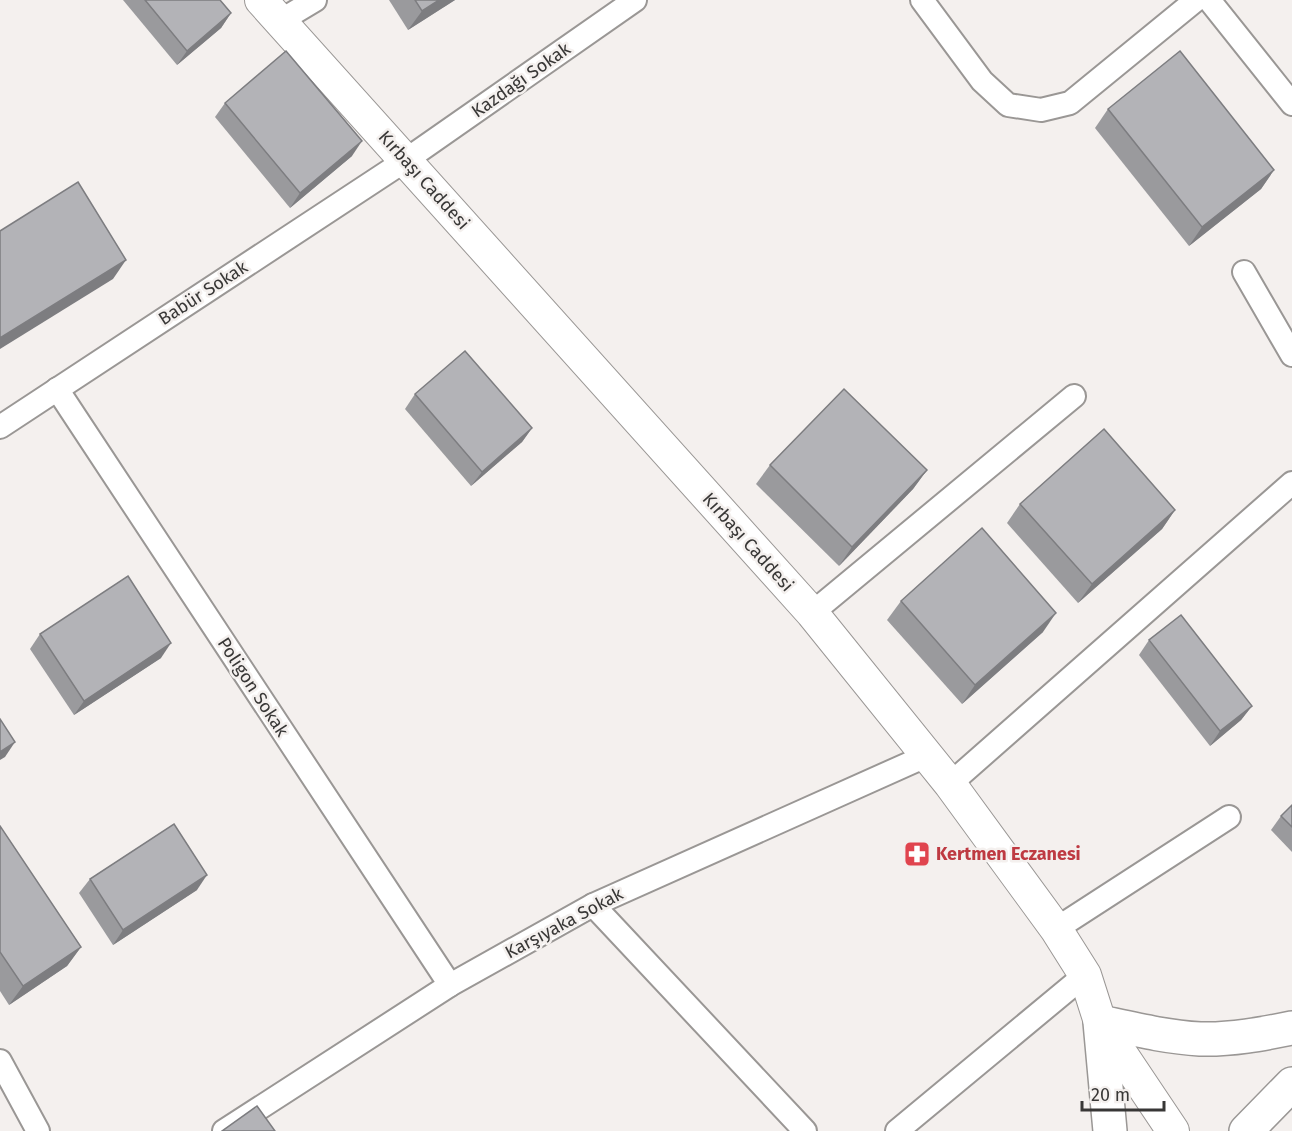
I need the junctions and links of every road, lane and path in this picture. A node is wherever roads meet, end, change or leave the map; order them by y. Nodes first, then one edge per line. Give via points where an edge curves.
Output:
1 (315, 0) edge
2 (635, 0) edge
3 (922, 0) edge
4 (1196, 0) edge
5 (1209, 0) edge
6 (270, 11) edge
7 (1292, 104) edge
8 (406, 160) junction
9 (1244, 272) dead end
10 (1292, 355) edge
11 (57, 389) junction
12 (1074, 396) dead end
13 (0, 427) edge
14 (1292, 483) edge
15 (812, 613) junction
16 (926, 756) junction
17 (950, 784) junction
18 (1229, 817) dead end
19 (593, 905) junction
20 (1056, 929) junction
21 (1085, 975) junction
22 (450, 985) junction
23 (1100, 1022) junction
24 (1292, 1028) edge
25 (0, 1061) edge
26 (1292, 1084) edge
27 (38, 1131) edge
28 (224, 1131) edge
29 (805, 1131) edge
30 (897, 1131) edge
31 (1110, 1131) edge
32 (1173, 1131) edge
33 (1246, 1131) edge

1 - 6 street
2 - 8 street, Kazdağı Sokak
3 - 4 street via 982,81 1008,105 1041,110 1070,103
5 - 7 street
6 - 8 street, Kırbaşı Caddesi
8 - 11 street, Babür Sokak
8 - 15 street, Kırbaşı Caddesi
9 - 10 street
11 - 13 street, Babür Sokak
11 - 22 street, Poligon Sokak
12 - 15 street
14 - 17 street
15 - 16 street, Kırbaşı Caddesi
16 - 17 street, Kırbaşı Caddesi
16 - 19 street, Karşıyaka Sokak
17 - 20 street, Kırbaşı Caddesi
18 - 20 street
19 - 22 street, Karşıyaka Sokak
19 - 29 street
20 - 21 street, Kırbaşı Caddesi
21 - 23 street, Kırbaşı Caddesi
21 - 30 street
22 - 28 street, Karşıyaka Sokak
23 - 24 main road via 1202,1039 1235,1038
23 - 31 main road
23 - 32 street, Kırbaşı Caddesi
25 - 27 street
26 - 33 main road

